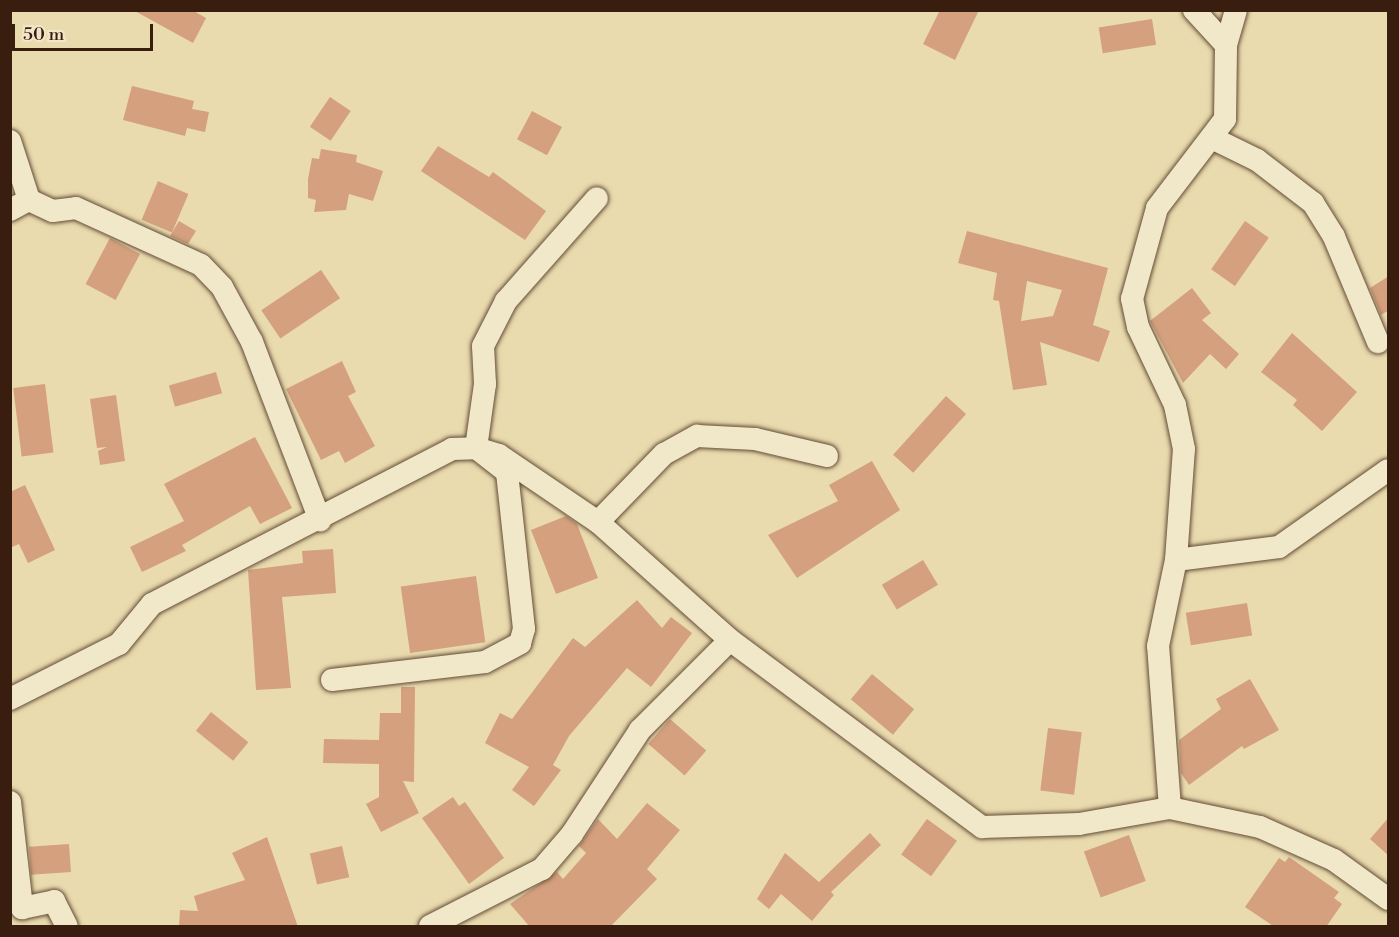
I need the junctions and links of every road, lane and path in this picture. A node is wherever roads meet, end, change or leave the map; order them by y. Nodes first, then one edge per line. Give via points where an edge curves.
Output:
1 (1194, 10) edge
2 (1236, 10) edge
3 (1226, 45) junction
4 (1212, 138) junction
5 (10, 141) edge
6 (597, 198) dead end
7 (20, 205) edge
8 (1378, 342) dead end
9 (476, 447) junction
10 (827, 456) dead end
11 (1389, 470) edge
12 (320, 520) junction
13 (598, 522) junction
14 (1176, 560) junction
15 (729, 640) junction
16 (332, 680) dead end
17 (10, 699) edge
18 (10, 802) edge
19 (1170, 808) junction
20 (1389, 899) edge
21 (16, 907) edge
22 (67, 927) edge
23 (430, 927) edge

1 - 3 street
2 - 3 street
3 - 4 street via 1229,100
4 - 8 street via 1257,160 1312,203 1334,237
4 - 14 street via 1157,208 1132,299 1138,327 1175,405 1184,449
5 - 7 street
6 - 9 street via 506,301 483,346 485,384
7 - 12 street via 53,211 76,208 201,265 222,287 280,404
9 - 12 street via 452,449
9 - 13 street via 499,455
9 - 16 street via 507,472 524,629 520,643 485,662
10 - 13 street via 755,439 697,436 664,454
11 - 14 street via 1279,547
12 - 17 street via 152,604 120,644
13 - 15 street
14 - 19 street via 1158,646
15 - 19 street via 982,827 1079,824
15 - 23 street via 640,730 572,834 542,868
18 - 21 street
19 - 20 street via 1260,827 1334,860
21 - 22 street via 54,901

